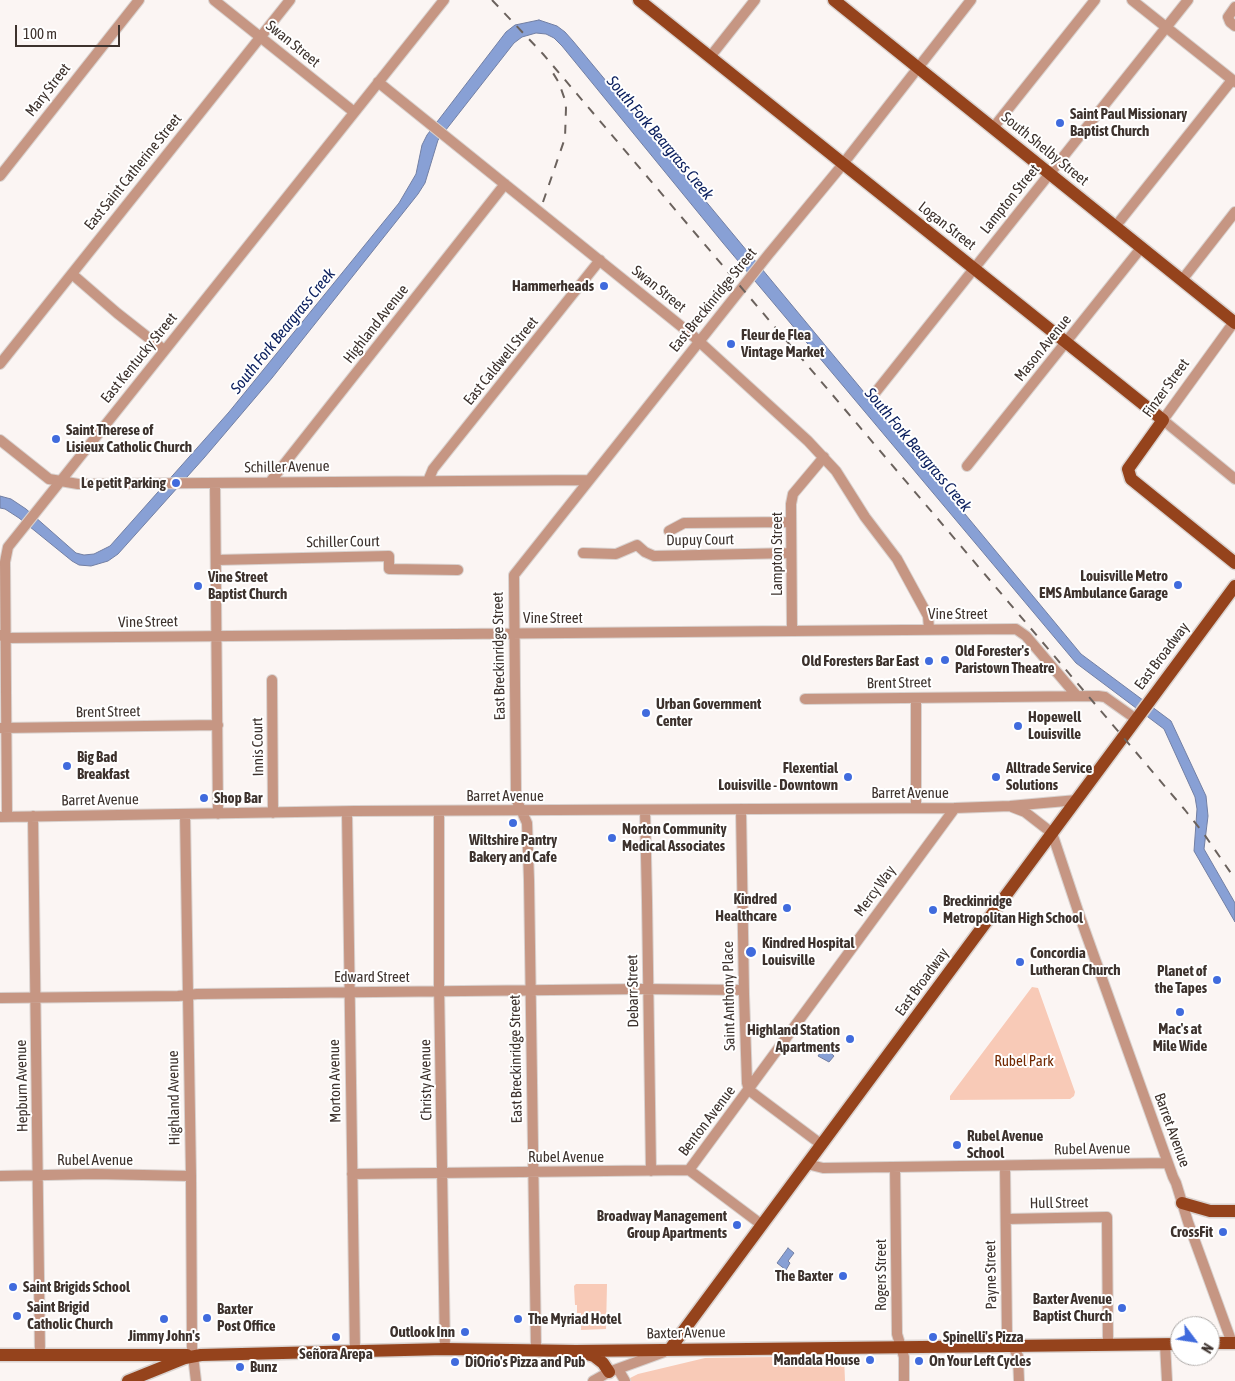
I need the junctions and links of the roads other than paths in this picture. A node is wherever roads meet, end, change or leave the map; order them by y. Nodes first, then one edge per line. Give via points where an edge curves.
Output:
1 (138, 0) edge
2 (214, 0) edge
3 (290, 0) edge
4 (444, 0) edge
5 (638, 0) edge
6 (755, 0) edge
7 (834, 0) edge
8 (971, 0) edge
9 (1095, 0) edge
10 (1132, 0) edge
11 (1188, 0) edge
12 (1235, 7) edge
13 (1235, 26) edge
14 (1166, 27) junction
15 (260, 38) junction
16 (710, 57) junction
17 (918, 67) junction
18 (1234, 81) edge
19 (378, 82) junction
20 (354, 112) junction
21 (994, 128) junction
22 (843, 164) junction
23 (1050, 173) junction
24 (0, 176) edge
25 (505, 184) junction
26 (1235, 212) edge
27 (1115, 227) junction
28 (1141, 248) junction
29 (600, 260) junction
30 (974, 268) junction
31 (72, 274) junction
32 (1182, 280) junction
33 (1235, 323) edge
34 (699, 341) junction
35 (1066, 343) junction
36 (164, 350) junction
37 (0, 364) edge
38 (875, 393) dead end
39 (1163, 420) junction
40 (0, 440) edge
41 (824, 457) junction
42 (967, 466) dead end
43 (1235, 479) edge
44 (588, 480) junction
45 (60, 481) junction
46 (428, 481) junction
47 (270, 482) junction
48 (215, 483) junction
49 (792, 522) junction
50 (669, 531) dead end
51 (583, 553) dead end
52 (791, 553) junction
53 (216, 560) junction
54 (1235, 563) edge
55 (458, 570) dead end
56 (1235, 586) edge
57 (929, 629) junction
58 (792, 631) junction
59 (514, 634) junction
60 (217, 636) junction
61 (3, 637) edge
62 (272, 680) dead end
63 (1077, 696) junction
64 (916, 698) junction
65 (805, 699) dead end
66 (1138, 716) junction
67 (218, 725) junction
68 (3, 728) edge
69 (1077, 800) junction
70 (1010, 806) junction
71 (916, 808) junction
72 (955, 808) junction
73 (741, 809) junction
74 (522, 810) junction
75 (644, 810) junction
76 (439, 811) junction
77 (347, 812) junction
78 (273, 813) junction
79 (185, 814) junction
80 (218, 814) junction
81 (4, 816) edge
82 (33, 816) junction
83 (1052, 833) junction
84 (648, 989) junction
85 (530, 990) junction
86 (744, 990) junction
87 (349, 992) junction
88 (440, 992) junction
89 (188, 995) junction
90 (0, 998) edge
91 (35, 998) junction
92 (749, 1090) junction
93 (822, 1145) junction
94 (1168, 1163) junction
95 (807, 1164) junction
96 (1005, 1166) junction
97 (895, 1167) junction
98 (689, 1170) junction
99 (651, 1171) junction
100 (533, 1172) junction
101 (443, 1173) junction
102 (352, 1174) junction
103 (0, 1176) edge
104 (38, 1176) junction
105 (191, 1176) junction
106 (1182, 1203) junction
107 (1235, 1211) edge
108 (1006, 1218) junction
109 (762, 1225) junction
110 (1220, 1343) edge
111 (1233, 1343) edge
112 (1108, 1344) junction
113 (1165, 1344) junction
114 (1170, 1344) edge
115 (1012, 1346) junction
116 (900, 1347) junction
117 (445, 1349) junction
118 (536, 1349) junction
119 (670, 1350) junction
120 (355, 1351) junction
121 (576, 1351) junction
122 (40, 1355) junction
123 (0, 1356) edge
124 (189, 1357) junction
125 (614, 1370) junction
126 (128, 1381) edge
127 (196, 1381) edge
128 (594, 1381) edge
129 (625, 1381) edge
130 (904, 1381) edge
131 (1019, 1381) edge
132 (1167, 1381) edge

1 - 24 street, Mary Street
2 - 15 street, Swan Street
3 - 15 street, East Saint Catherine Street
4 - 19 street, East Kentucky Street
5 - 16 main road, Logan Street
6 - 16 street
7 - 17 main road, South Shelby Street
8 - 17 street, East Breckinridge Street
9 - 21 street
10 - 14 street
11 - 14 street, Lampton Street
12 - 13 street via 1228,17
14 - 18 street
14 - 23 street, Lampton Street
15 - 20 street, Swan Street
15 - 31 street, East Saint Catherine Street
16 - 22 main road, Logan Street
17 - 21 main road, South Shelby Street
17 - 22 street, East Breckinridge Street
18 - 27 street
19 - 20 street, East Kentucky Street
19 - 25 street, Swan Street
20 - 36 street, East Kentucky Street
21 - 23 main road, South Shelby Street
22 - 30 main road, Logan Street
22 - 34 street, East Breckinridge Street
23 - 27 main road, South Shelby Street
23 - 30 street, Lampton Street
25 - 29 street, Swan Street
25 - 47 street, Highland Avenue
26 - 32 street
27 - 28 main road, South Shelby Street
28 - 32 main road, South Shelby Street
28 - 35 street, Mason Avenue
29 - 34 street, Swan Street
29 - 46 street, East Caldwell Street via 434,469
30 - 35 main road, Logan Street
30 - 38 street, Lampton Street
31 - 36 street
31 - 37 street, East Saint Catherine Street
32 - 33 main road, South Shelby Street
33 - 39 street, Finzer Street
34 - 41 street, Swan Street
34 - 44 street, East Breckinridge Street
35 - 39 main road, Logan Street
35 - 42 street, Mason Avenue
36 - 45 street, East Kentucky Street
39 - 43 street, Logan Street
39 - 54 main road, Finzer Street via 1128,470 1129,475
40 - 45 street, Schiller Avenue via 49,480
41 - 49 street, Lampton Street via 793,494
41 - 57 street, Swan Street via 897,559 928,616
44 - 46 street, Schiller Avenue
44 - 59 street, East Breckinridge Street via 514,575
45 - 48 street, Schiller Avenue via 78,484
45 - 61 street, East Kentucky Street via 8,547
46 - 47 street, Schiller Avenue
47 - 48 street, Schiller Avenue
48 - 53 street
49 - 50 street via 684,523
49 - 52 street, Lampton Street
51 - 52 street, Dupuy Court via 616,554 637,546 654,556
52 - 58 street, Lampton Street
53 - 55 street, Schiller Court via 389,556 390,569
53 - 60 street
56 - 66 main road, East Broadway
57 - 58 street, Vine Street
57 - 63 street, Vine Street via 1020,630
58 - 59 street, Vine Street
59 - 60 street, Vine Street
59 - 74 street, East Breckinridge Street via 516,794
60 - 61 street, Vine Street
60 - 67 street
61 - 68 street, East Kentucky Street
62 - 78 street, Innis Court
63 - 64 street, Brent Street
63 - 66 street, Brent Street via 1105,697
64 - 65 street, Brent Street
64 - 71 street
66 - 69 main road, East Broadway
67 - 68 street, Brent Street
67 - 80 street
68 - 81 street, East Kentucky Street
69 - 70 street, Barret Avenue
69 - 83 main road, East Broadway
70 - 72 street, Barret Avenue
70 - 83 street, Barret Avenue via 1025,812
71 - 72 street, Barret Avenue
71 - 73 street, Barret Avenue
72 - 92 street, Mercy Way
73 - 75 street, Barret Avenue
73 - 86 street, Saint Anthony Place
74 - 75 street, Barret Avenue
74 - 76 street, Barret Avenue
74 - 85 street, East Breckinridge Street via 527,822
75 - 84 street, Debarr Street
76 - 77 street, Barret Avenue
76 - 88 street, Christy Avenue
77 - 78 street, Barret Avenue
77 - 87 street, Morton Avenue
78 - 80 street, Barret Avenue
79 - 80 street, Barret Avenue
79 - 82 street, Barret Avenue
79 - 89 street, Highland Avenue
81 - 82 street, Barret Avenue
82 - 91 street, Hepburn Avenue
83 - 93 main road, East Broadway
83 - 94 street, Barret Avenue
84 - 85 street, Edward Street
84 - 86 street, Edward Street
84 - 99 street, Debarr Street
85 - 88 street, Edward Street
85 - 100 street, East Breckinridge Street
86 - 92 street, Saint Anthony Place
87 - 88 street, Edward Street
87 - 89 street, Edward Street
87 - 102 street, Morton Avenue
88 - 101 street, Christy Avenue
89 - 91 street, Edward Street
89 - 105 street, Highland Avenue
90 - 91 street, Edward Street
91 - 104 street, Hepburn Avenue
92 - 93 street
92 - 98 street, Benton Avenue
93 - 95 main road, East Broadway
94 - 96 street, Rubel Avenue
94 - 106 street, Barret Avenue
95 - 97 street, Rubel Avenue via 823,1168
95 - 109 main road, East Broadway
96 - 97 street, Rubel Avenue
96 - 108 street, Payne Street
97 - 116 street, Rogers Street via 896,1334
98 - 99 street, Rubel Avenue
98 - 109 street
99 - 100 street, Rubel Avenue
100 - 101 street, Rubel Avenue
100 - 118 street, East Breckinridge Street
101 - 102 street, Rubel Avenue
101 - 117 street, Christy Avenue
102 - 120 street, Morton Avenue
103 - 104 street, Rubel Avenue
104 - 105 street, Rubel Avenue
104 - 122 street, Hepburn Avenue
105 - 124 street, Highland Avenue
106 - 107 main road via 1210,1211
106 - 111 street, Barret Avenue
108 - 112 street, Hull Street via 1107,1217
108 - 115 street, Payne Street via 1007,1336
109 - 119 main road, East Broadway
110 - 111 main road
112 - 113 main road, Baxter Avenue
112 - 115 main road, Baxter Avenue
113 - 114 main road, Baxter Avenue
113 - 132 street
115 - 116 main road, Baxter Avenue
115 - 131 street, Payne Street via 1018,1356
116 - 119 main road, Baxter Avenue
116 - 130 street, Rogers Street via 904,1358
117 - 118 main road, Baxter Avenue
117 - 120 main road, Baxter Avenue
118 - 121 main road, Baxter Avenue
119 - 121 main road, Baxter Avenue
119 - 125 street
120 - 124 main road, Baxter Avenue
121 - 125 main road via 594,1356
122 - 123 main road, Baxter Avenue
122 - 124 main road, Baxter Avenue via 166,1354
124 - 126 main road
124 - 127 street, Highland Avenue
125 - 128 street
125 - 129 street

